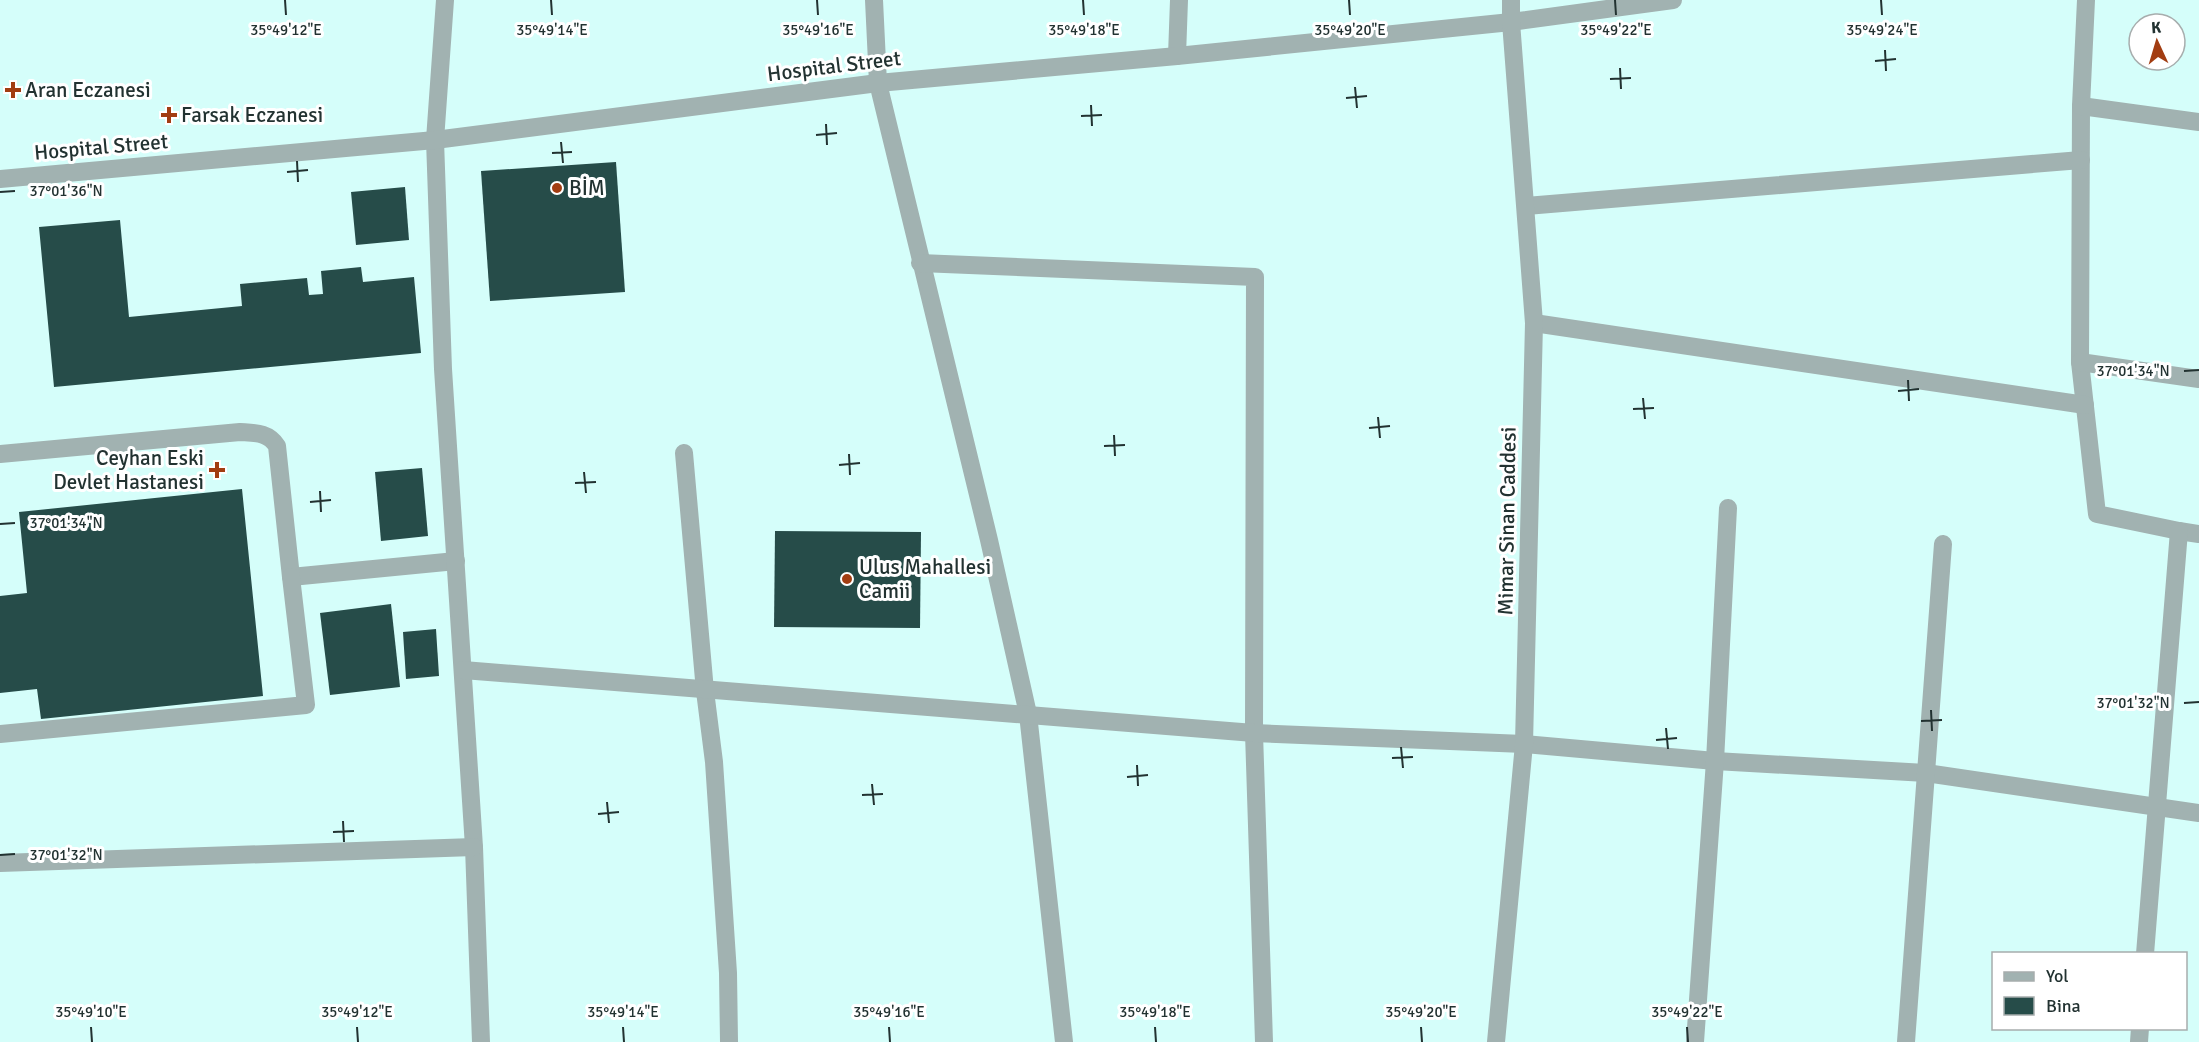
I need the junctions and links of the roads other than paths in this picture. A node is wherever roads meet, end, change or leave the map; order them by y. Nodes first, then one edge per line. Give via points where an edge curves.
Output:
1 (445, 0) edge
2 (874, 0) edge
3 (1179, 0) edge
4 (1512, 0) edge
5 (1673, 0) edge
6 (2086, 0) edge
7 (1511, 22) junction
8 (1177, 56) junction
9 (878, 83) junction
10 (2081, 106) junction
11 (2199, 122) edge
12 (435, 140) junction
13 (2081, 160) junction
14 (0, 179) edge
15 (1526, 206) junction
16 (920, 264) junction
17 (1534, 323) junction
18 (2080, 362) junction
19 (2199, 379) edge
20 (2085, 405) junction
21 (684, 453) dead end
22 (0, 454) edge
23 (1728, 508) dead end
24 (2179, 531) junction
25 (2199, 534) edge
26 (1943, 544) dead end
27 (456, 561) junction
28 (291, 577) junction
29 (463, 670) junction
30 (705, 691) junction
31 (1028, 714) junction
32 (1254, 733) junction
33 (0, 734) edge
34 (1524, 744) junction
35 (1715, 761) junction
36 (1926, 773) junction
37 (2156, 805) junction
38 (2199, 813) edge
39 (474, 847) junction
40 (0, 863) edge
41 (2145, 952) edge
42 (481, 1042) edge
43 (729, 1042) edge
44 (1064, 1042) edge
45 (1264, 1042) edge
46 (1496, 1042) edge
47 (1695, 1042) edge
48 (1905, 1042) edge

1 - 12 street
2 - 9 street
3 - 8 street
4 - 7 street, Mimar Sinan Caddesi
5 - 7 street, Hospital Street
6 - 10 street
7 - 8 street, Hospital Street
7 - 15 street, Mimar Sinan Caddesi
8 - 9 street, Hospital Street
9 - 12 street, Hospital Street
9 - 16 street
10 - 11 street
10 - 13 street
12 - 14 street, Hospital Street
12 - 27 street via 443,369
13 - 15 street
13 - 18 street
15 - 17 street, Mimar Sinan Caddesi
16 - 31 street
16 - 32 street via 1255,276
17 - 20 street
17 - 34 street, Mimar Sinan Caddesi
18 - 19 street
18 - 20 street
20 - 24 street via 2097,514
21 - 30 street
22 - 28 street via 240,432 272,438 277,446
23 - 35 street
24 - 25 street
24 - 37 street
26 - 36 street
27 - 28 street
27 - 29 street
28 - 33 street via 306,705
29 - 30 street
29 - 39 street
30 - 31 street
30 - 43 street via 714,762
31 - 32 street
31 - 44 street
32 - 34 street
32 - 45 street
34 - 35 street
34 - 46 street, Mimar Sinan Caddesi
35 - 36 street
35 - 47 street
36 - 37 street
36 - 48 street
37 - 38 street
37 - 41 street
39 - 40 street
39 - 42 street

